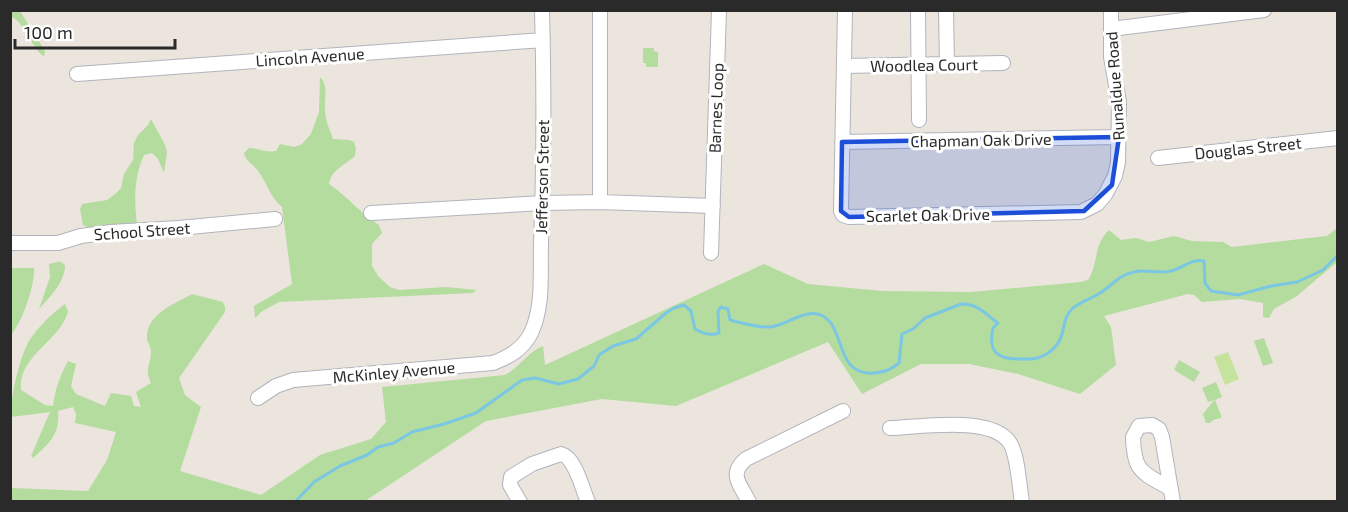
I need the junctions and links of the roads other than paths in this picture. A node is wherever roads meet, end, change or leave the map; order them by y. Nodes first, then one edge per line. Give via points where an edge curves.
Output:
1 (542, 10) edge
2 (600, 10) edge
3 (718, 10) edge
4 (845, 10) edge
5 (918, 10) edge
6 (946, 10) edge
7 (1111, 10) edge
8 (1264, 10) edge
9 (1111, 29) junction
10 (543, 40) junction
11 (1003, 63) dead end
12 (918, 64) junction
13 (947, 64) junction
14 (844, 66) junction
15 (76, 74) dead end
16 (919, 120) dead end
17 (1119, 137) junction
18 (1338, 138) edge
19 (843, 142) junction
20 (1158, 158) dead end
21 (1105, 195) joint
22 (600, 202) junction
23 (543, 203) junction
24 (713, 206) junction
25 (371, 213) dead end
26 (275, 219) dead end
27 (10, 243) edge
28 (711, 253) dead end
29 (526, 341) joint
30 (258, 398) dead end
31 (843, 411) dead end
32 (890, 428) dead end
33 (520, 501) edge
34 (588, 501) edge
35 (749, 501) edge
36 (1022, 501) edge

1 - 10 street, Jefferson Street
2 - 22 street
3 - 24 street, Barnes Loop
4 - 14 street, Scarlet Oak Drive
5 - 12 street
6 - 13 street
7 - 9 street, Runaldue Road
8 - 9 street
9 - 17 street, Runaldue Road
10 - 15 street, Lincoln Avenue
10 - 23 street, Jefferson Street
11 - 13 street, Woodlea Court
12 - 13 street, Woodlea Court
12 - 14 street, Woodlea Court
12 - 16 street
14 - 19 street, Scarlet Oak Drive
17 - 19 street, Chapman Oak Drive
17 - 21 street, Runaldue Road via 1118,167
18 - 20 street, Douglas Street
19 - 21 street, Scarlet Oak Drive via 841,211 847,217 1081,212
22 - 23 street
22 - 24 street
23 - 25 street
23 - 29 street, Jefferson Street via 539,301
24 - 28 street, Barnes Loop
26 - 27 street, School Street via 102,233 58,243
29 - 30 street, McKinley Avenue via 508,358 493,363 293,380
31 - 35 street via 738,465 736,475
32 - 36 street via 968,425 994,430 1011,446
33 - 34 street via 510,485 510,477 561,454 571,460

